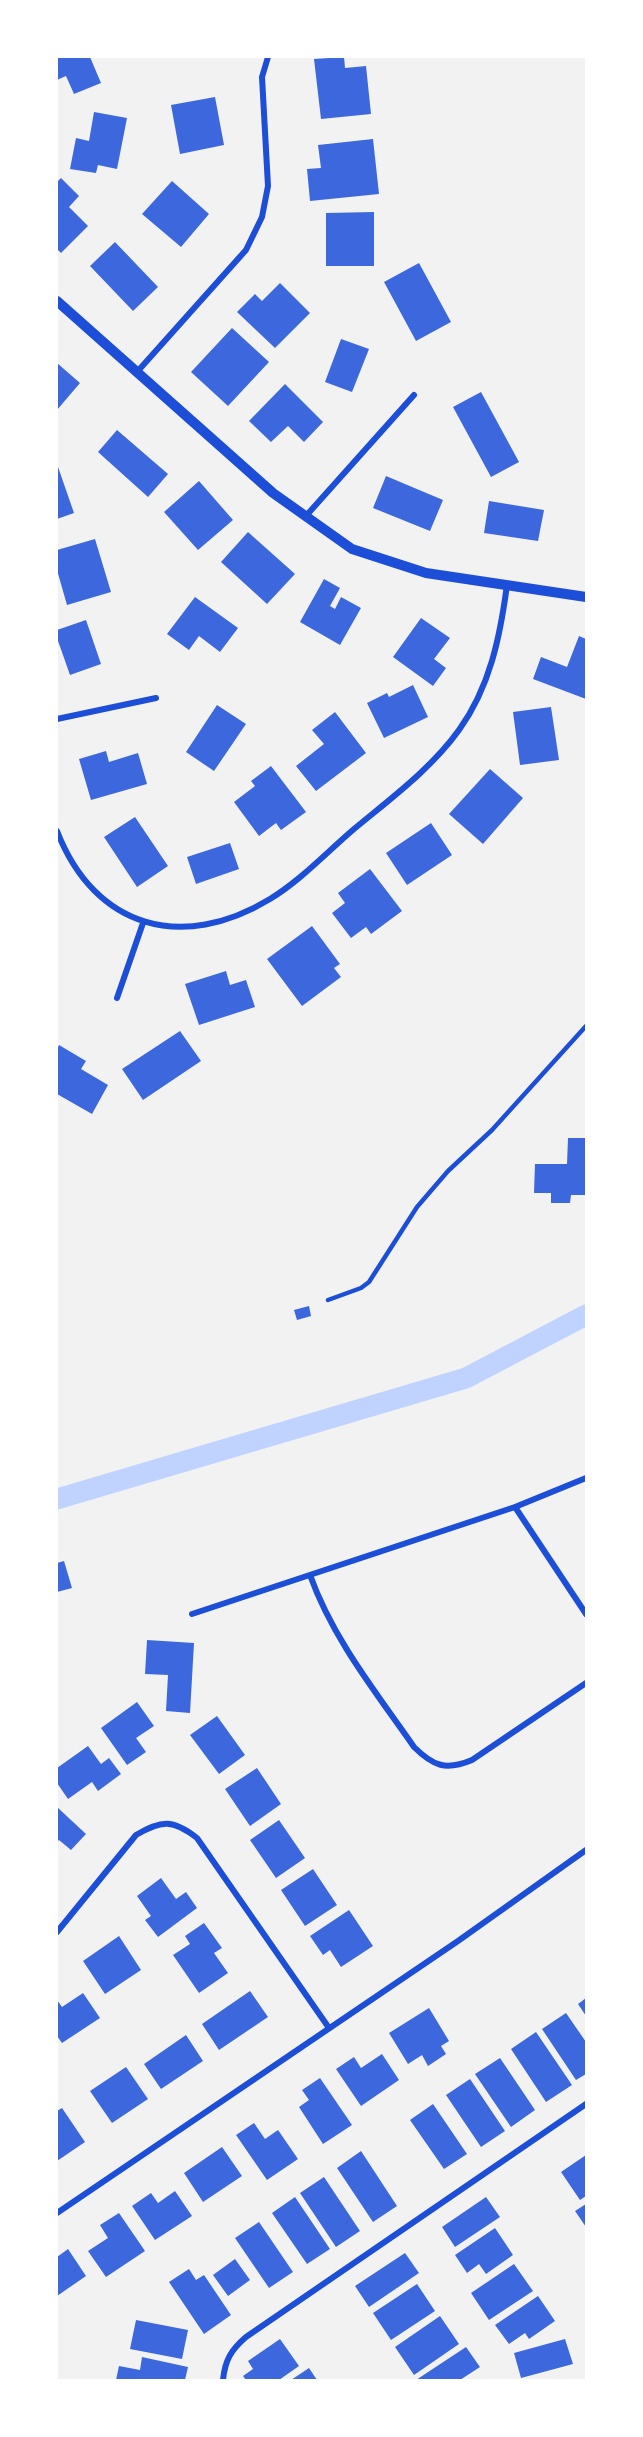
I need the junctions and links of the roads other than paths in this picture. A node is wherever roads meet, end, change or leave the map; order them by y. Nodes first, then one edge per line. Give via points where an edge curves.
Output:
1 (268, 57) edge
2 (57, 301) edge
3 (137, 372) junction
4 (414, 395) dead end
5 (304, 517) junction
6 (507, 585) junction
7 (586, 597) edge
8 (156, 698) dead end
9 (57, 719) edge
10 (57, 831) edge
11 (143, 922) junction
12 (117, 998) dead end
13 (586, 1026) edge
14 (328, 1300) dead end
15 (586, 1478) edge
16 (515, 1507) junction
17 (310, 1575) junction
18 (192, 1614) dead end
19 (586, 1614) edge
20 (586, 1683) edge
21 (586, 1850) edge
22 (57, 1932) edge
23 (329, 2028) junction
24 (586, 2104) edge
25 (57, 2213) edge
26 (223, 2380) edge

1 - 3 street via 262,77 268,186 262,217 246,250
2 - 3 street
3 - 5 street
4 - 5 street
5 - 6 street via 352,549 426,573
6 - 7 street
6 - 11 street via 492,669 460,729 419,775 272,898 252,909 231,920 186,928
8 - 9 street
10 - 11 street via 66,856 92,888 114,909
11 - 12 street
13 - 14 lane via 417,1207 369,1282
15 - 16 street
16 - 17 street
16 - 19 street
17 - 18 street
17 - 20 street via 335,1632 414,1747 428,1761 443,1766 472,1760
21 - 23 street
22 - 23 street via 135,1835 167,1823 183,1827 197,1838
23 - 25 street
24 - 26 street via 246,2337 232,2349

